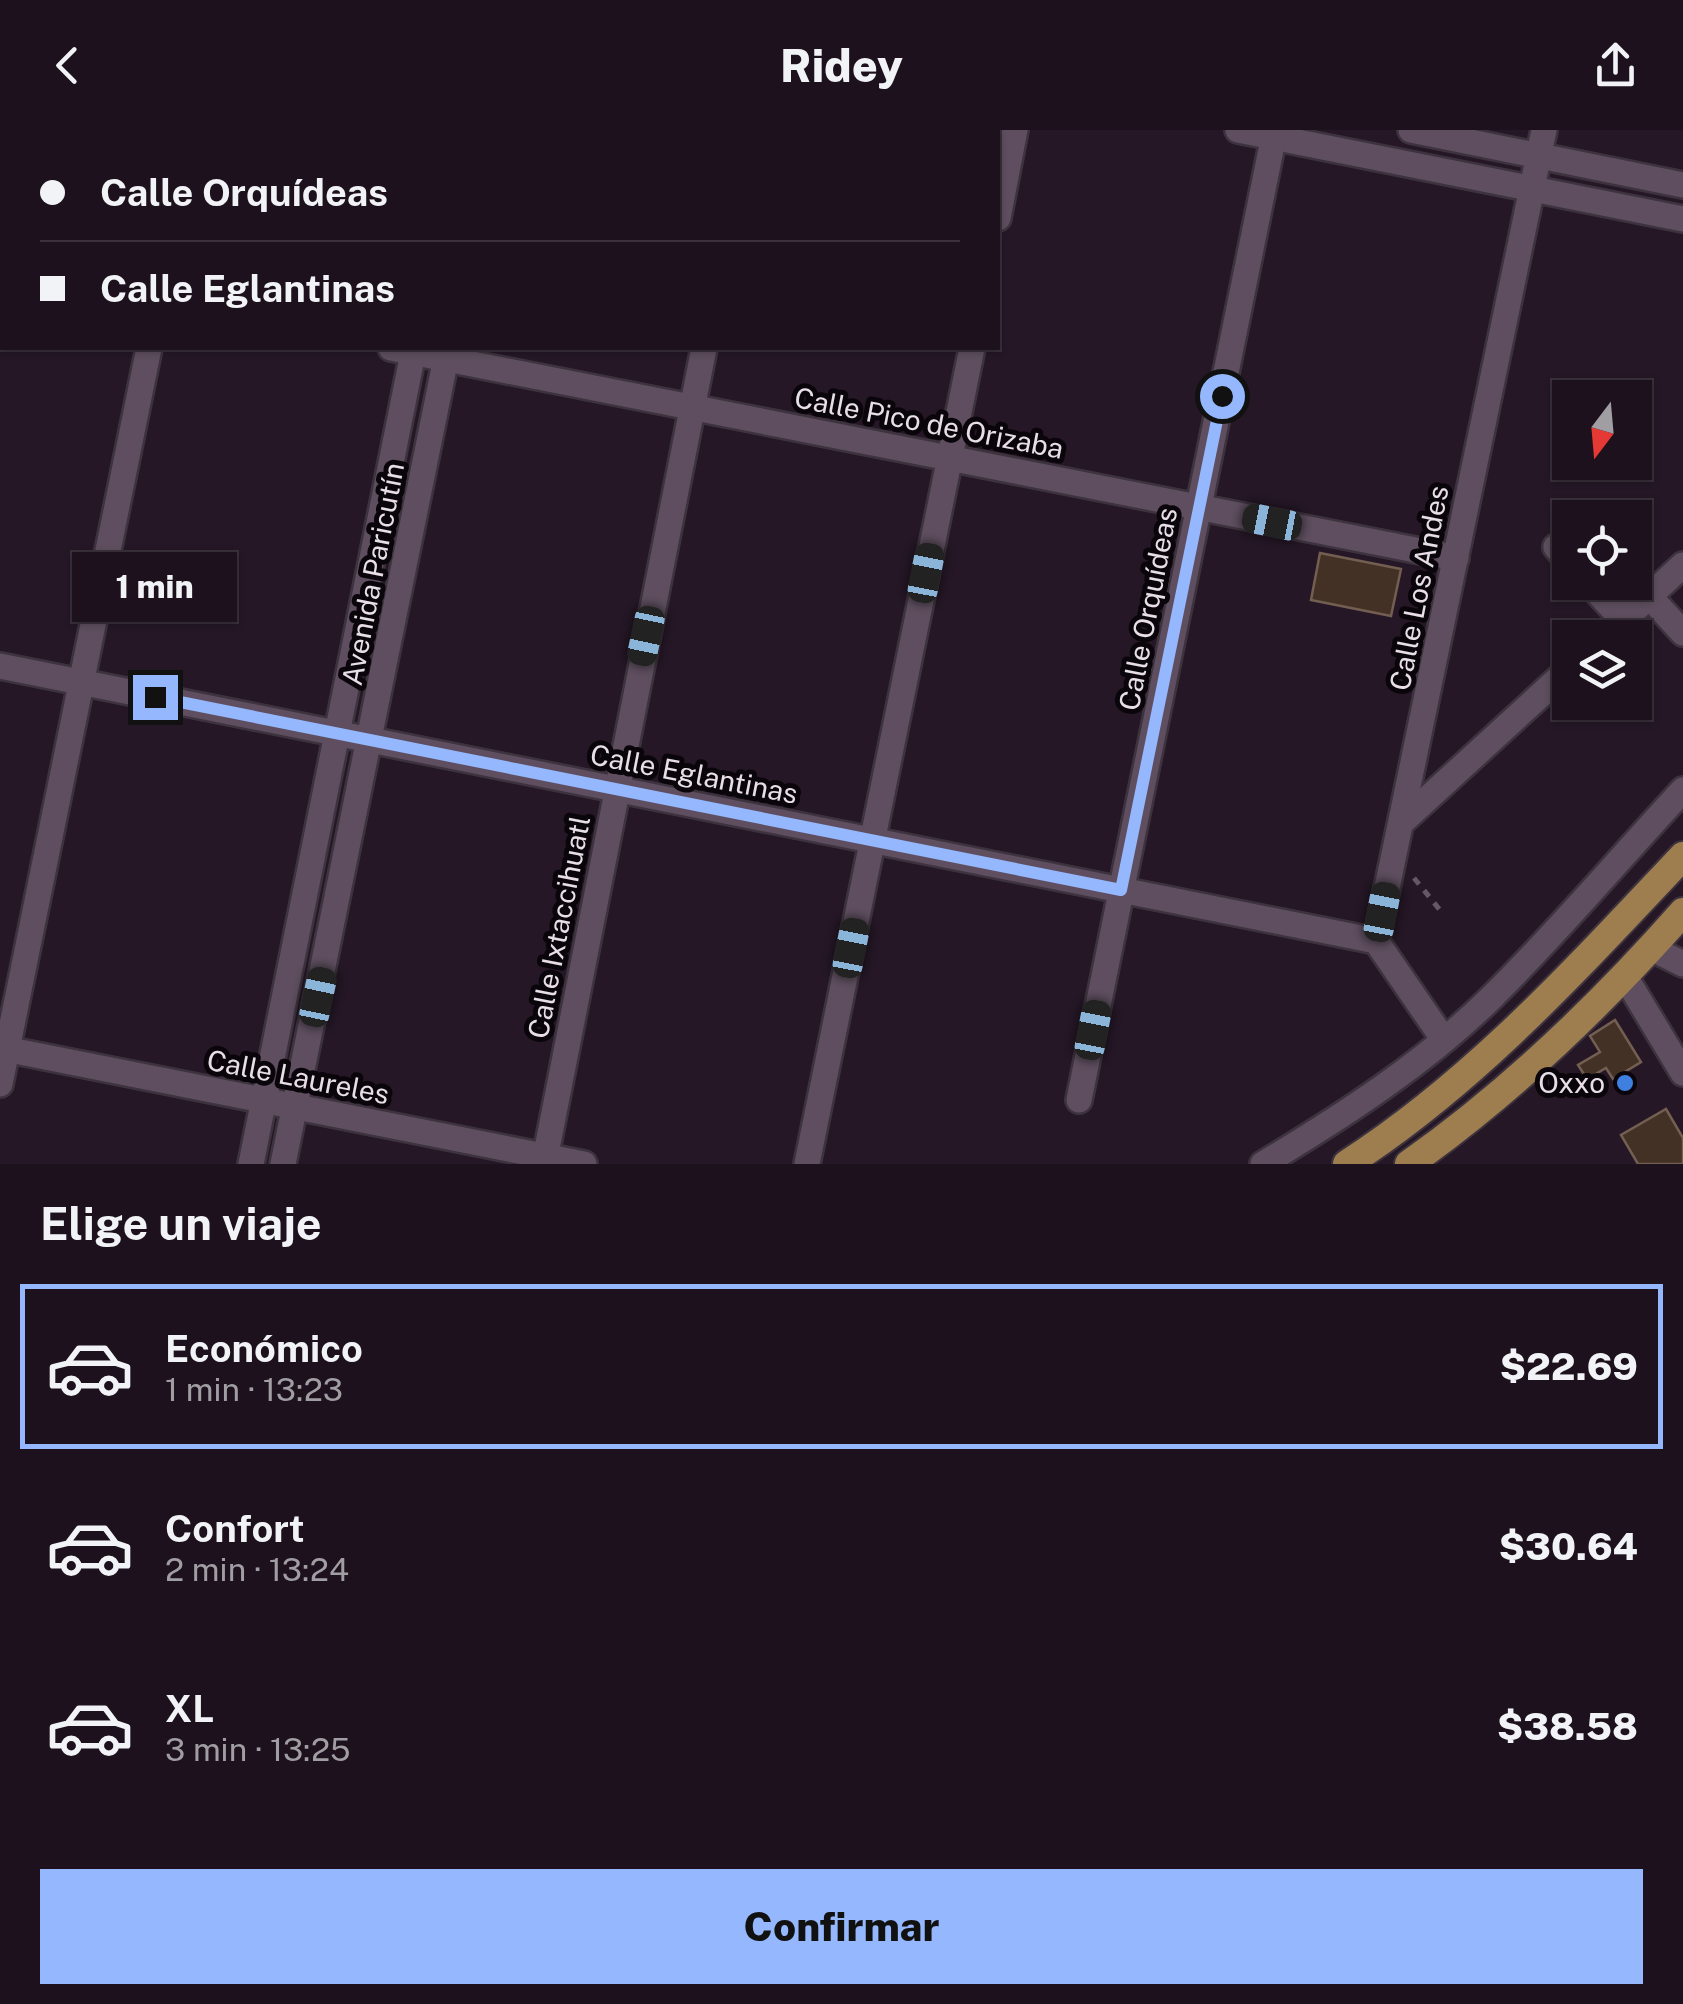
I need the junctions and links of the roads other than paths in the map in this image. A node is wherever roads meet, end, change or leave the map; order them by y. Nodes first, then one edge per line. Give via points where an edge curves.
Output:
1 (1015, 130) edge
2 (1238, 130) edge
3 (1410, 130) edge
4 (1544, 130) edge
5 (1275, 134) edge
6 (1538, 156) junction
7 (1683, 185) edge
8 (1531, 189) junction
9 (1000, 208) edge
10 (1683, 219) edge
11 (149, 350) edge
12 (406, 350) edge
13 (416, 350) edge
14 (704, 350) edge
15 (972, 350) edge
16 (447, 353) edge
17 (692, 407) junction
18 (950, 458) junction
19 (1199, 508) junction
20 (1456, 558) junction
21 (1683, 565) edge
22 (1652, 593) edge
23 (1652, 599) edge
24 (1645, 600) edge
25 (1623, 620) edge
26 (1683, 633) edge
27 (0, 666) edge
28 (81, 682) junction
29 (1552, 684) edge
30 (339, 734) junction
31 (370, 740) junction
32 (616, 789) junction
33 (1683, 790) edge
34 (1402, 822) junction
35 (872, 840) junction
36 (1683, 856) edge
37 (1121, 890) junction
38 (1683, 912) edge
39 (1376, 941) junction
40 (1651, 948) junction
41 (1683, 964) edge
42 (1624, 975) junction
43 (1444, 1040) junction
44 (3, 1049) edge
45 (1683, 1073) edge
46 (0, 1084) edge
47 (264, 1100) junction
48 (1079, 1100) dead end
49 (295, 1107) junction
50 (544, 1160) edge
51 (251, 1164) edge
52 (283, 1164) edge
53 (584, 1164) edge
54 (808, 1164) edge
55 (1264, 1164) edge
56 (1347, 1164) edge
57 (1409, 1164) edge

1 - 9 street
2 - 5 street
3 - 6 street
4 - 6 street, Calle Los Andes
5 - 8 street
5 - 19 street, Calle Orquídeas
6 - 7 street
6 - 8 street, Calle Los Andes
8 - 10 street
8 - 20 street, Calle Los Andes
11 - 28 street
12 - 30 street, Avenida Paricutín
13 - 16 street, Calle Pico de Orizaba
14 - 17 street, Calle Ixtaccihuatl
15 - 18 street
16 - 17 street, Calle Pico de Orizaba
16 - 31 street, Avenida Paricutín
17 - 18 street, Calle Pico de Orizaba
17 - 32 street, Calle Ixtaccihuatl
18 - 19 street, Calle Pico de Orizaba
18 - 35 street
19 - 20 street, Calle Pico de Orizaba
19 - 37 street, Calle Orquídeas
20 - 34 street, Calle Los Andes
21 - 22 street
23 - 26 street
24 - 25 street
27 - 28 street, Calle Eglantinas
28 - 30 street, Calle Eglantinas
28 - 44 street
29 - 34 street
30 - 31 street, Calle Eglantinas
30 - 47 street, Avenida Paricutín
31 - 32 street, Calle Eglantinas
31 - 49 street, Avenida Paricutín
32 - 35 street, Calle Eglantinas
32 - 50 street, Calle Ixtaccihuatl
33 - 43 street
34 - 39 street, Calle Los Andes
35 - 37 street, Calle Eglantinas
35 - 54 street
36 - 56 main road via 1498,1047
37 - 39 street, Calle Eglantinas
37 - 48 street, Calle Orquídeas
38 - 40 main road
39 - 43 street
40 - 41 street
40 - 42 main road
42 - 45 street
42 - 57 main road via 1505,1092
43 - 55 street
44 - 46 street
44 - 47 street, Calle Laureles
47 - 49 street, Calle Laureles
47 - 51 street, Avenida Paricutín
49 - 50 street, Calle Laureles
49 - 52 street, Avenida Paricutín
50 - 53 street, Calle Laureles

